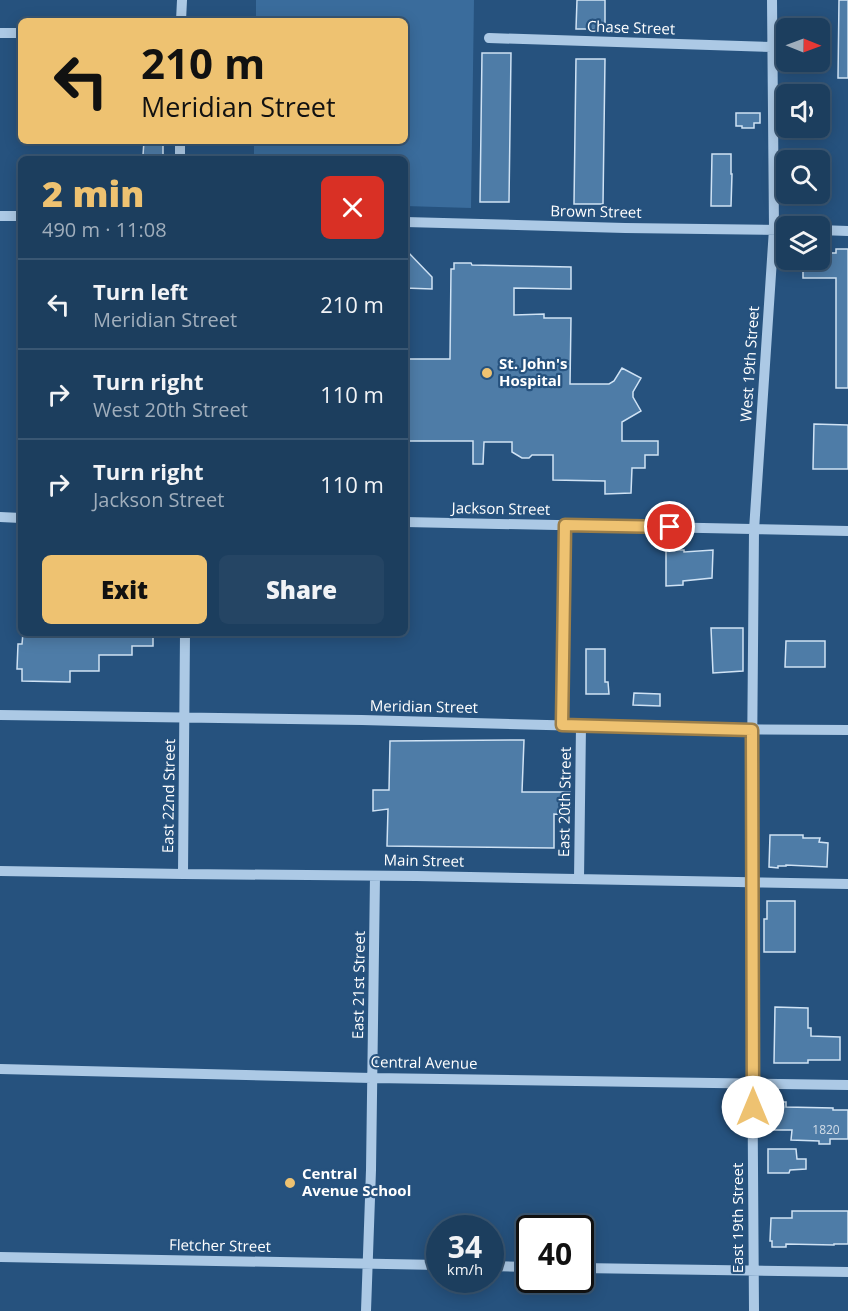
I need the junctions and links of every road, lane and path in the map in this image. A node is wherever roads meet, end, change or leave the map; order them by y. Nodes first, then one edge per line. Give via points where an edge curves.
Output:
1 (182, 0) edge
2 (772, 0) edge
3 (181, 18) edge
4 (0, 33) edge
5 (18, 33) edge
6 (489, 38) dead end
7 (772, 47) junction
8 (0, 216) edge
9 (18, 216) edge
10 (408, 222) edge
11 (774, 230) junction
12 (830, 230) edge
13 (848, 231) edge
14 (0, 517) edge
15 (18, 518) edge
16 (408, 522) edge
17 (565, 525) junction
18 (754, 530) junction
19 (848, 531) edge
20 (185, 636) edge
21 (0, 715) edge
22 (185, 718) junction
23 (562, 725) junction
24 (581, 726) junction
25 (752, 730) junction
26 (848, 730) edge
27 (0, 871) edge
28 (183, 874) junction
29 (375, 876) junction
30 (579, 879) junction
31 (751, 883) junction
32 (848, 884) edge
33 (0, 1069) edge
34 (372, 1078) junction
35 (753, 1084) junction
36 (848, 1085) edge
37 (0, 1257) edge
38 (367, 1264) junction
39 (426, 1265) edge
40 (594, 1268) edge
41 (754, 1271) junction
42 (848, 1272) edge
43 (366, 1311) edge
44 (754, 1311) edge

1 - 3 street
2 - 7 street, West 19th Street
4 - 5 street
6 - 7 street, Chase Street
7 - 11 street, West 19th Street
8 - 9 street
10 - 11 street, Brown Street
11 - 18 street, West 19th Street
12 - 13 street
14 - 15 street
16 - 17 street, Jackson Street
17 - 18 street, Jackson Street
17 - 23 street
18 - 19 street, Jackson Street
18 - 25 street, West 19th Street
20 - 22 street, East 22nd Street
21 - 22 street, Meridian Street
22 - 23 street, Meridian Street
22 - 28 street, East 22nd Street
23 - 24 street, Meridian Street
24 - 25 street, Meridian Street
24 - 30 street, East 20th Street
25 - 26 street, Meridian Street
25 - 31 street, East 19th Street
27 - 28 street, Main Street
28 - 29 street, Main Street
29 - 30 street, Main Street
29 - 34 street, East 21st Street
30 - 31 street, Main Street
31 - 32 street, Main Street
31 - 35 street, East 19th Street
33 - 34 street, Central Avenue
34 - 35 street, Central Avenue
34 - 38 street, East 21st Street
35 - 36 street, Central Avenue
35 - 41 street, East 19th Street
37 - 38 street, Fletcher Street
38 - 39 street, Fletcher Street
38 - 43 street, East 21st Street
40 - 41 street
41 - 42 street
41 - 44 street, East 19th Street

